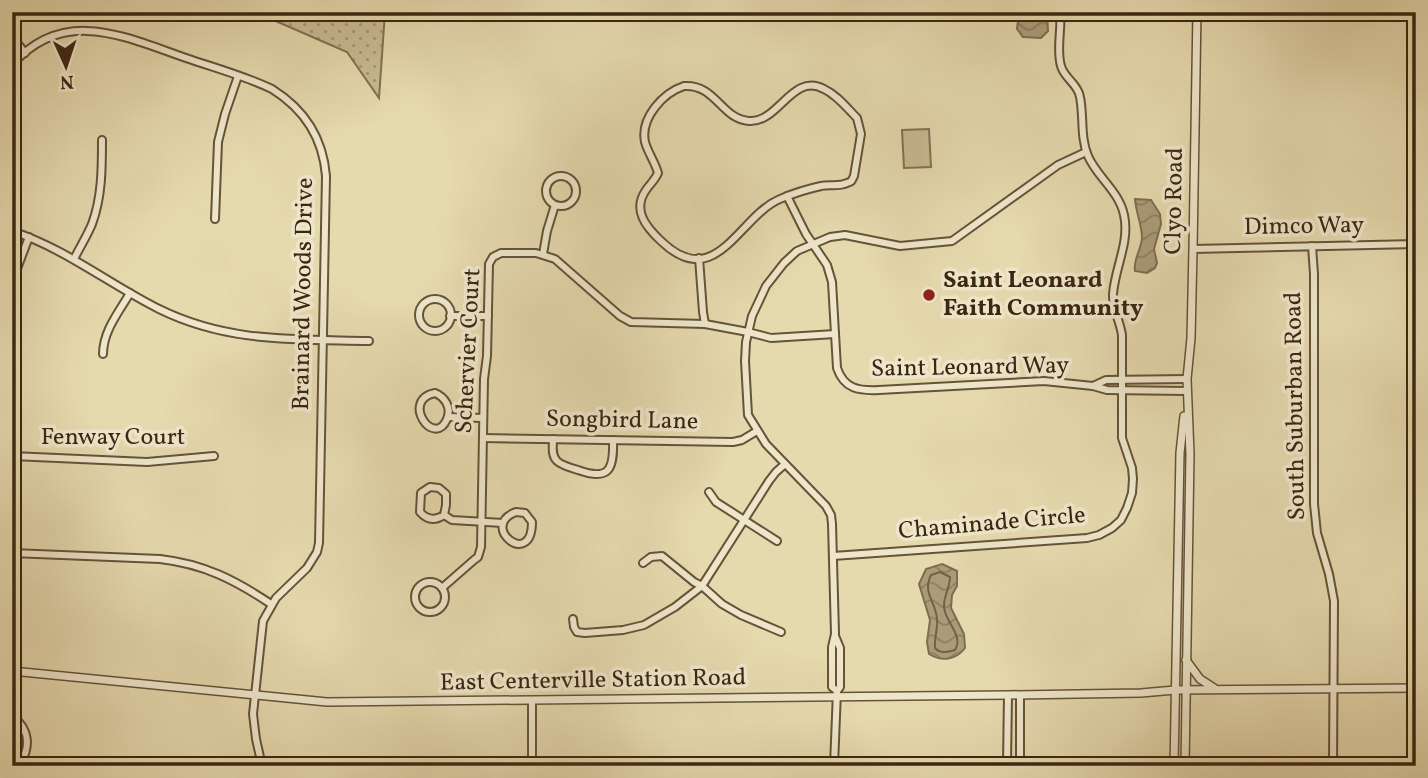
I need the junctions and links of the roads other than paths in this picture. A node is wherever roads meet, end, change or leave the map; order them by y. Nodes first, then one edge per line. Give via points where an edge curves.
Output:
1 (1131, 12) edge
2 (1197, 12) edge
3 (1060, 14) edge
4 (12, 36) edge
5 (25, 53) junction
6 (12, 65) edge
7 (238, 76) junction
8 (102, 140) dead end
9 (1086, 152) junction
10 (787, 197) junction
11 (555, 205) junction
12 (215, 219) dead end
13 (12, 231) edge
14 (29, 237) junction
15 (814, 243) junction
16 (1416, 244) edge
17 (1312, 246) junction
18 (1193, 249) junction
19 (543, 254) junction
20 (699, 258) junction
21 (74, 259) junction
22 (12, 282) edge
23 (130, 293) junction
24 (450, 316) junction
25 (488, 316) junction
26 (705, 324) junction
27 (748, 332) junction
28 (835, 334) junction
29 (323, 340) junction
30 (369, 341) dead end
31 (103, 354) dead end
32 (1187, 379) junction
33 (1123, 380) junction
34 (1093, 386) junction
35 (1123, 390) junction
36 (1187, 391) junction
37 (448, 417) junction
38 (484, 418) junction
39 (757, 431) junction
40 (483, 438) junction
41 (553, 439) junction
42 (613, 440) junction
43 (12, 456) edge
44 (214, 456) dead end
45 (785, 464) junction
46 (709, 492) dead end
47 (444, 515) junction
48 (745, 520) junction
49 (482, 521) junction
50 (503, 523) junction
51 (778, 541) dead end
52 (12, 553) edge
53 (833, 556) junction
54 (643, 564) dead end
55 (702, 586) junction
56 (442, 587) junction
57 (271, 604) junction
58 (573, 620) dead end
59 (644, 625) junction
60 (781, 632) dead end
61 (647, 633) dead end
62 (1186, 659) junction
63 (12, 670) edge
64 (1416, 688) edge
65 (1334, 689) junction
66 (1175, 690) junction
67 (1185, 690) junction
68 (1220, 690) junction
69 (837, 694) junction
70 (255, 695) junction
71 (1007, 695) junction
72 (1020, 695) junction
73 (532, 700) junction
74 (12, 716) edge
75 (1007, 764) junction
76 (1020, 764) junction
77 (19, 766) edge
78 (262, 766) edge
79 (532, 766) edge
80 (834, 766) edge
81 (966, 766) edge
82 (1028, 766) edge
83 (1174, 766) edge
84 (1185, 766) edge
85 (1332, 766) edge

1 - 3 street via 1126,17
2 - 18 street, Clyo Road
3 - 9 street, Chaminade Circle via 1060,64 1078,89
4 - 5 street
5 - 6 street, Brainard Woods Drive
5 - 7 street, Brainard Woods Drive via 62,34 94,30
7 - 12 street via 218,142
7 - 29 street, Brainard Woods Drive via 272,89 291,103 309,122 320,144 326,176
8 - 21 street via 98,204
9 - 15 street via 1058,165 953,241 901,246 845,235
9 - 33 street, Chaminade Circle via 1119,200 1126,225 1113,298 1122,332
10 - 15 street
10 - 20 street via 771,204 721,251
10 - 20 street via 822,186 844,185 854,176 860,126 840,101 825,89 806,86 769,115 745,121 702,88 684,86 672,91 646,123 646,145 658,173 640,210 647,226 670,249
11 - 11 street via 568,205 577,195 575,182 559,175 548,182 548,199
11 - 19 street
13 - 14 street
14 - 21 street
14 - 22 street
15 - 27 street via 797,251 766,286
15 - 28 street via 832,282
16 - 17 street, Dimco Way
17 - 18 street, Dimco Way
17 - 65 street, South Suburban Road via 1314,504 1334,601
18 - 32 street, Clyo Road
19 - 25 street, Schervier Court via 501,253 490,261
19 - 26 street via 561,263 624,319
20 - 26 street
21 - 23 street
23 - 29 street via 176,317 217,331
23 - 31 street via 107,331
24 - 24 street via 446,304 431,299 421,306 420,323 430,331 440,330
24 - 25 street
25 - 38 street, Schervier Court
26 - 27 street
27 - 28 street via 771,338
27 - 39 street via 746,398
28 - 34 street, Saint Leonard Way via 837,368 854,389 1044,381
29 - 30 street
29 - 57 street, Brainard Woods Drive via 319,543 307,568
32 - 33 street, Saint Leonard Way
32 - 36 street, Clyo Road
33 - 34 street, Saint Leonard Way
33 - 35 street, Chaminade Circle
34 - 35 street, Saint Leonard Way
35 - 36 street, Saint Leonard Way
35 - 53 street, Chaminade Circle via 1122,438 1132,468 1132,493 1121,520 1112,528 1078,540
36 - 62 street, Clyo Road
36 - 66 street, Clyo Road via 1180,453
37 - 37 street via 443,397 435,393 423,399 421,419 426,426 439,427
37 - 38 street
38 - 40 street, Schervier Court
39 - 42 street, Songbird Lane via 733,442
39 - 45 street
40 - 41 street, Songbird Lane
40 - 49 street, Schervier Court
41 - 42 street, Songbird Lane
41 - 42 street via 558,462 596,475 611,465
43 - 44 street, Fenway Court via 148,461
45 - 48 street
45 - 53 street via 831,515
46 - 48 street via 716,502
47 - 47 street via 443,490 435,487 421,493 420,512 431,519
47 - 49 street via 452,520
48 - 51 street
48 - 55 street
49 - 50 street
49 - 56 street, Schervier Court via 478,557
50 - 50 street via 505,536 514,544 525,543 531,536 532,522 525,513 512,513
52 - 57 street via 176,561 231,579
53 - 69 street via 832,687
54 - 55 street via 662,556
55 - 59 street
55 - 60 street via 722,604
56 - 56 street via 423,583 416,590 417,605 424,611 437,611 444,605
57 - 70 street, Brainard Woods Drive via 261,628
58 - 59 street via 577,632 585,633
59 - 61 street
62 - 67 street, Clyo Road
62 - 68 street via 1200,679
63 - 70 street, East Centerville Station Road
64 - 65 street, East Centerville Station Road
65 - 68 street, East Centerville Station Road
65 - 85 street, South Suburban Road
66 - 67 street, East Centerville Station Road
66 - 72 street, East Centerville Station Road
66 - 83 street, Clyo Road
67 - 68 street, East Centerville Station Road
67 - 84 street, Clyo Road
69 - 71 street, East Centerville Station Road
69 - 73 street, East Centerville Station Road
69 - 80 street
70 - 73 street, East Centerville Station Road via 327,702
70 - 78 street, Brainard Woods Drive via 254,725
71 - 72 street, East Centerville Station Road
71 - 75 street
72 - 76 street
73 - 79 street
74 - 77 street via 28,738
75 - 76 street
75 - 81 street
76 - 82 street

